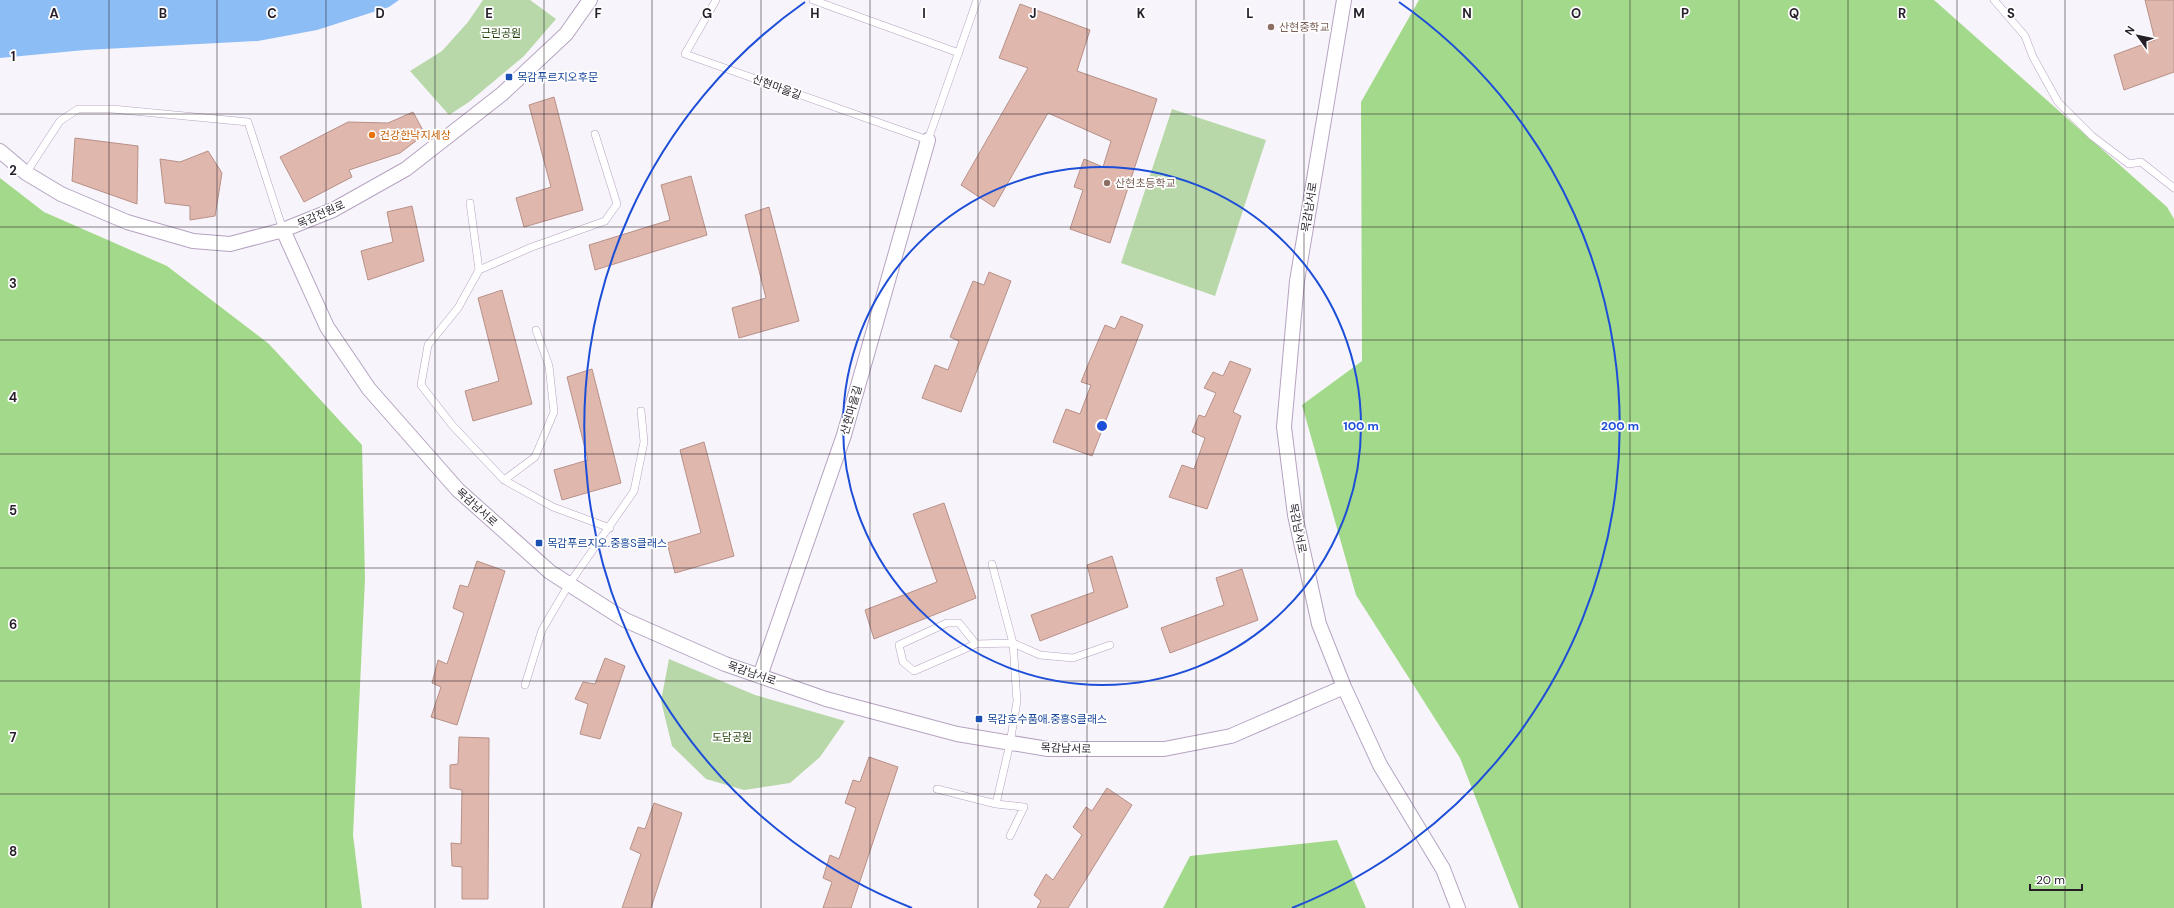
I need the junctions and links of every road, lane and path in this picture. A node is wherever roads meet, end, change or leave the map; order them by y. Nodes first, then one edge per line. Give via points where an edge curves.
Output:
1 (590, 0) edge
2 (716, 0) edge
3 (813, 0) edge
4 (977, 0) edge
5 (1344, 0) edge
6 (1994, 0) edge
7 (959, 53) junction
8 (595, 134) dead end
9 (928, 140) junction
10 (0, 151) edge
11 (26, 173) junction
12 (2174, 188) edge
13 (470, 203) dead end
14 (283, 230) junction
15 (478, 270) junction
16 (536, 330) dead end
17 (641, 411) dead end
18 (504, 480) junction
19 (610, 528) junction
20 (992, 564) dead end
21 (569, 584) junction
22 (1013, 643) junction
23 (976, 644) junction
24 (1110, 645) dead end
25 (760, 676) junction
26 (525, 685) dead end
27 (1344, 687) junction
28 (1010, 743) junction
29 (937, 789) dead end
30 (996, 804) junction
31 (1010, 836) dead end
32 (1458, 908) edge

1 - 14 street, 목감전원로 via 566,34 508,88 406,169 333,210
2 - 9 lane, 산현마을길 via 685,54
3 - 7 lane
4 - 7 lane, 산현마을길
5 - 27 street, 목감남서로 via 1297,281 1284,427 1295,515 1319,624
6 - 12 lane via 2025,36 2033,57 2058,102 2092,136 2129,164 2141,162
7 - 9 lane, 산현마을길
8 - 15 lane via 617,204 605,221 532,247
9 - 25 street, 산현마을길 via 844,435
10 - 11 street, 목감전원로
11 - 14 street, 목감전원로 via 60,194 127,222 193,241 230,244
11 - 14 lane via 60,121 78,109 112,108 248,122
13 - 15 lane
14 - 21 street, 목감남서로 via 327,327 369,389 458,490 550,572
15 - 18 lane via 458,308 428,345 421,385 452,425
16 - 18 lane via 549,366 554,412 535,457
17 - 19 lane via 644,442 634,491
18 - 19 lane via 554,507
19 - 21 lane
20 - 22 lane
21 - 25 street, 목감남서로 via 625,620
21 - 26 lane via 542,630
22 - 23 lane
22 - 24 lane via 1040,655 1073,658
22 - 28 lane via 1017,701
23 - 23 lane via 914,671 903,662 899,645 947,623 959,623
25 - 28 street, 목감남서로 via 855,707 957,734
27 - 28 street, 목감남서로 via 1231,736 1164,749 1048,749
27 - 32 street via 1380,765 1443,869
28 - 30 lane
29 - 30 lane
30 - 31 lane via 1024,807

